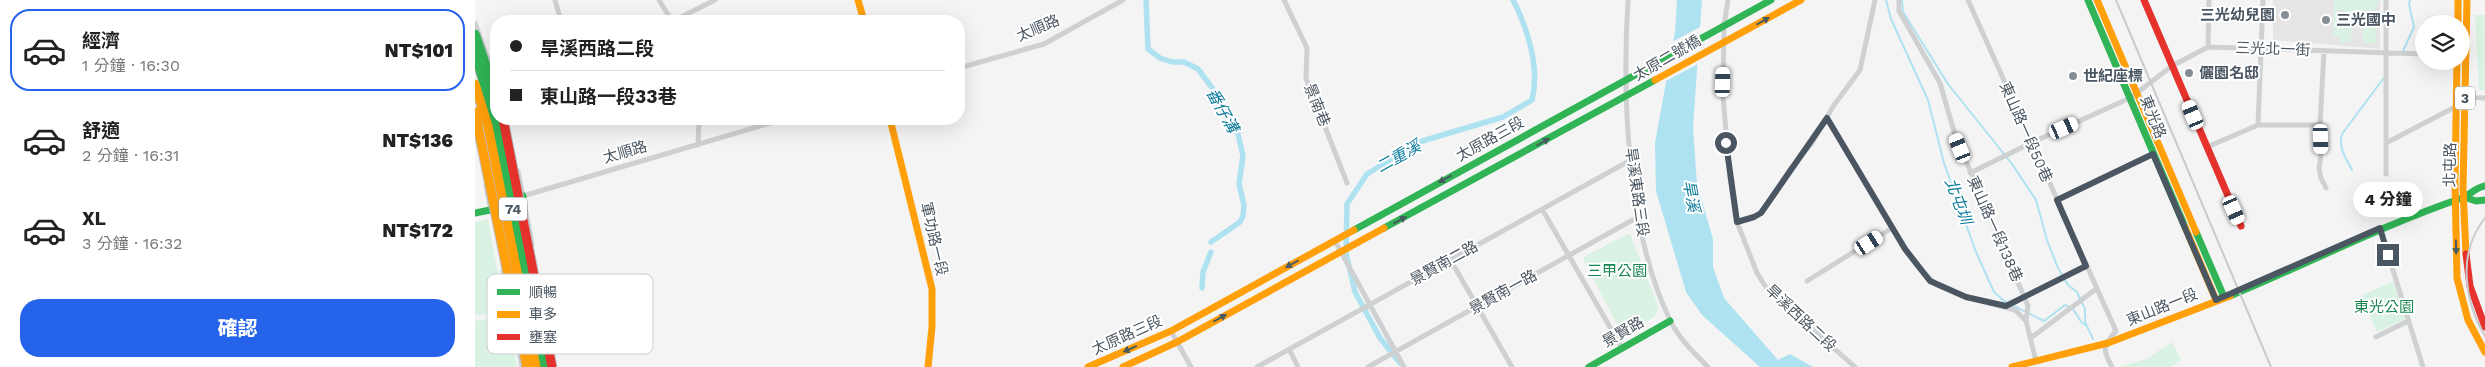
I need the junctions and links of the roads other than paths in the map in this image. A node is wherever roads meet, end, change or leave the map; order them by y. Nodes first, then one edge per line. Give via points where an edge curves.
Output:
1 (555, 0) edge
2 (659, 0) edge
3 (715, 0) edge
4 (858, 0) edge
5 (1123, 0) edge
6 (1284, 0) edge
7 (1628, 0) edge
8 (1728, 0) edge
9 (1771, 0) edge
10 (1801, 0) edge
11 (1875, 0) edge
12 (1899, 0) edge
13 (1967, 0) edge
14 (2088, 0) edge
15 (2097, 0) edge
16 (2144, 0) edge
17 (2209, 0) edge
18 (2263, 0) edge
19 (2386, 0) edge
20 (2458, 0) edge
21 (2467, 0) edge
22 (559, 15) edge
23 (668, 15) edge
24 (684, 15) edge
25 (862, 15) edge
26 (2458, 15) edge
27 (2466, 15) edge
28 (475, 23) edge
29 (1720, 28) junction
30 (475, 34) edge
31 (475, 42) edge
32 (1724, 42) junction
33 (2208, 47) junction
34 (2261, 48) junction
35 (2324, 51) junction
36 (2385, 52) junction
37 (475, 53) edge
38 (2415, 54) edge
39 (490, 64) edge
40 (965, 66) edge
41 (2172, 66) junction
42 (2457, 70) edge
43 (2462, 70) edge
44 (1635, 75) joint
45 (490, 78) edge
46 (1626, 79) junction
47 (489, 83) junction
48 (475, 84) edge
49 (490, 86) edge
50 (475, 88) edge
51 (475, 93) edge
52 (1629, 93) junction
53 (2133, 96) junction
54 (2485, 98) edge
55 (2459, 100) junction
56 (490, 103) edge
57 (475, 112) edge
58 (1827, 118) junction
59 (2320, 124) junction
60 (496, 125) edge
61 (504, 125) edge
62 (504, 125) edge
63 (699, 125) edge
64 (765, 125) edge
65 (891, 125) edge
66 (2258, 125) junction
67 (475, 128) edge
68 (2031, 143) junction
69 (2386, 143) junction
70 (698, 146) junction
71 (2207, 147) junction
72 (2153, 154) junction
73 (1631, 160) junction
74 (1970, 173) junction
75 (2386, 174) dead end
76 (1347, 183) dead end
77 (2485, 186) edge
78 (2326, 188) dead end
79 (520, 197) junction
80 (2459, 197) junction
81 (2057, 200) junction
82 (2485, 200) edge
83 (495, 208) junction
84 (1542, 208) junction
85 (475, 213) edge
86 (1638, 217) junction
87 (1737, 222) junction
88 (2241, 226) dead end
89 (1892, 228) junction
90 (2380, 228) junction
91 (1335, 241) junction
92 (1341, 252) junction
93 (1569, 255) junction
94 (1450, 259) junction
95 (2086, 266) junction
96 (506, 274) edge
97 (508, 274) edge
98 (510, 274) edge
99 (517, 274) edge
100 (527, 274) edge
101 (532, 274) edge
102 (535, 274) edge
103 (535, 274) edge
104 (1807, 281) dead end
105 (2096, 289) junction
106 (2024, 296) junction
107 (2220, 298) junction
108 (1370, 304) junction
109 (1477, 306) junction
110 (2006, 306) junction
111 (1670, 321) junction
112 (2026, 321) junction
113 (2408, 321) junction
114 (2485, 327) edge
115 (1171, 331) junction
116 (2032, 337) junction
117 (2376, 337) dead end
118 (1177, 342) junction
119 (2105, 343) junction
120 (1622, 348) junction
121 (1289, 349) junction
122 (1395, 352) junction
123 (2485, 352) edge
124 (520, 354) edge
125 (524, 354) edge
126 (528, 354) edge
127 (533, 354) edge
128 (543, 354) edge
129 (544, 354) edge
130 (551, 354) edge
131 (551, 354) edge
132 (2036, 361) junction
133 (522, 367) edge
134 (527, 367) edge
135 (531, 367) edge
136 (536, 367) edge
137 (546, 367) edge
138 (554, 367) edge
139 (928, 367) edge
140 (1088, 367) edge
141 (1123, 367) edge
142 (1191, 367) edge
143 (1257, 367) edge
144 (1298, 367) edge
145 (1368, 367) edge
146 (1404, 367) edge
147 (1512, 367) edge
148 (1589, 367) edge
149 (1709, 367) edge
150 (1855, 367) edge
151 (2012, 367) edge
152 (2112, 367) edge
153 (2423, 367) edge

1 - 22 street
2 - 23 street
3 - 24 street
4 - 25 main road
5 - 40 street, 太順路 via 1044,44
6 - 76 street, 景南巷 via 1307,48 1306,78
7 - 46 street, 旱溪東路三段
8 - 29 street, 旱溪西路二段
9 - 29 main road
32 -> 10 main road
11 - 58 street via 1860,70
12 - 74 street, 東山路一段138巷 via 1899,11 1940,82
13 - 68 street, 東山路一段50巷
14 - 53 main road, 東光路
15 - 53 main road, 東光路
16 - 41 main road
17 - 33 street
18 - 34 street
19 - 36 street
20 - 26 main road
21 - 27 main road, 北屯路 / 3
28 - 39 street
29 - 32 street, 旱溪西路二段
29 - 44 main road, 太原二號橋
30 - 45 main road, bridge
31 - 47 street
32 - 52 main road, 太原二號橋
32 - 87 street, 旱溪西路二段 via 1724,125
33 - 34 street, 三光北一街
33 - 41 street, 三光北一街
34 - 35 street, 三光北一街
34 - 66 street
35 - 36 street, 三光北一街
35 - 59 street
36 - 38 street, 三光北一街
36 - 69 street
37 - 56 main road, 74, bridge
41 - 53 street, 三光北一街
41 - 71 main road
42 - 55 main road, 北屯路 / 3
43 - 55 main road, 北屯路 / 3
44 - 46 main road, 太原路三段
46 - 52 street, 旱溪東路三段
46 -> 91 main road, 太原路三段
47 - 49 street
47 - 50 street
48 - 99 main road, 74, bridge via 488,126
51 - 83 street via 484,125
52 - 73 street, 旱溪東路三段
92 -> 52 main road, 太原路三段
53 - 68 street, 三光北一街
53 - 72 main road, 東光路
53 - 107 main road, 東光路
54 - 55 street
55 - 69 street
55 - 80 main road, 北屯路 / 3
57 - 97 main road, bridge
58 - 87 street via 1761,213
58 - 89 street
59 - 66 street
59 - 78 street via 2319,168
60 - 100 main road, 74, bridge
61 - 79 street
62 - 103 main road, bridge
63 - 70 street
64 - 70 street, 太順路
65 - 139 main road, 軍功路一段 via 932,290
66 - 71 street
67 - 83 street
68 - 74 street, 三光北一街
68 - 81 street, 東山路一段50巷
69 - 75 street
70 - 79 street, 太順路
71 - 88 main road
72 - 81 street
72 - 107 main road, 東光路
73 - 84 street, 景賢南二路
73 - 86 street, 旱溪東路三段
74 - 106 street, 東山路一段138巷
77 - 80 main road, 東山路一段
79 - 83 main road, 太順路
79 - 101 street
79 - 102 street
80 - 82 main road
80 - 90 main road, 東山路一段
80 - 114 main road, 北屯路 / 3 via 2469,279
80 -> 123 main road, 北屯路 / 3 via 2458,287 2467,320
81 - 95 street, 東山路一段50巷
83 - 85 main road, 太順路
83 - 96 street
83 - 98 street
84 - 93 street
84 - 94 street, 景賢南二路
86 - 93 street, 景賢南一路
86 - 111 street, 旱溪東路三段
87 - 150 street, 旱溪西路二段 via 1757,273 1767,289
89 - 104 street
89 - 110 street via 1930,281 1966,297
90 - 107 main road, 東山路一段
90 - 113 street
91 - 92 street
91 -> 115 main road, 太原路三段
92 - 108 street
118 -> 92 main road, 太原路三段
93 - 109 street, 景賢南一路
93 - 120 street
94 - 108 street, 景賢南二路
94 - 109 street
95 - 105 street, 東山路一段50巷
95 - 106 street
105 - 116 street
105 - 119 street, 東山路一段50巷 via 2116,331
106 - 110 street
106 - 112 street, 東山路一段138巷 via 2029,312
107 - 119 main road, 東山路一段
108 - 121 street, 景賢南二路
108 - 122 street
109 - 122 street, 景賢南一路
109 - 147 street
110 - 112 street
111 - 120 main road, 景賢路
111 - 149 street, 旱溪東路三段 via 1686,345
112 - 116 street, 東山路一段138巷
113 - 117 street
113 - 153 street
115 - 118 street
115 -> 140 main road, 太原路三段
116 - 132 street, 東山路一段138巷
118 - 141 main road, 太原路三段
118 - 142 street
119 - 132 main road, 東山路一段
119 - 152 street via 2105,354
120 - 148 main road, 景賢路
121 - 143 street, 景賢南二路
121 - 144 street
122 - 145 street, 景賢南一路
122 - 146 street
124 - 133 street
125 - 134 main road, bridge
126 - 135 street
127 - 136 main road, 74, bridge
128 - 137 main road, 74, bridge
129 - 137 street
130 - 138 street
131 - 138 main road, bridge
132 - 151 main road, 東山路一段

